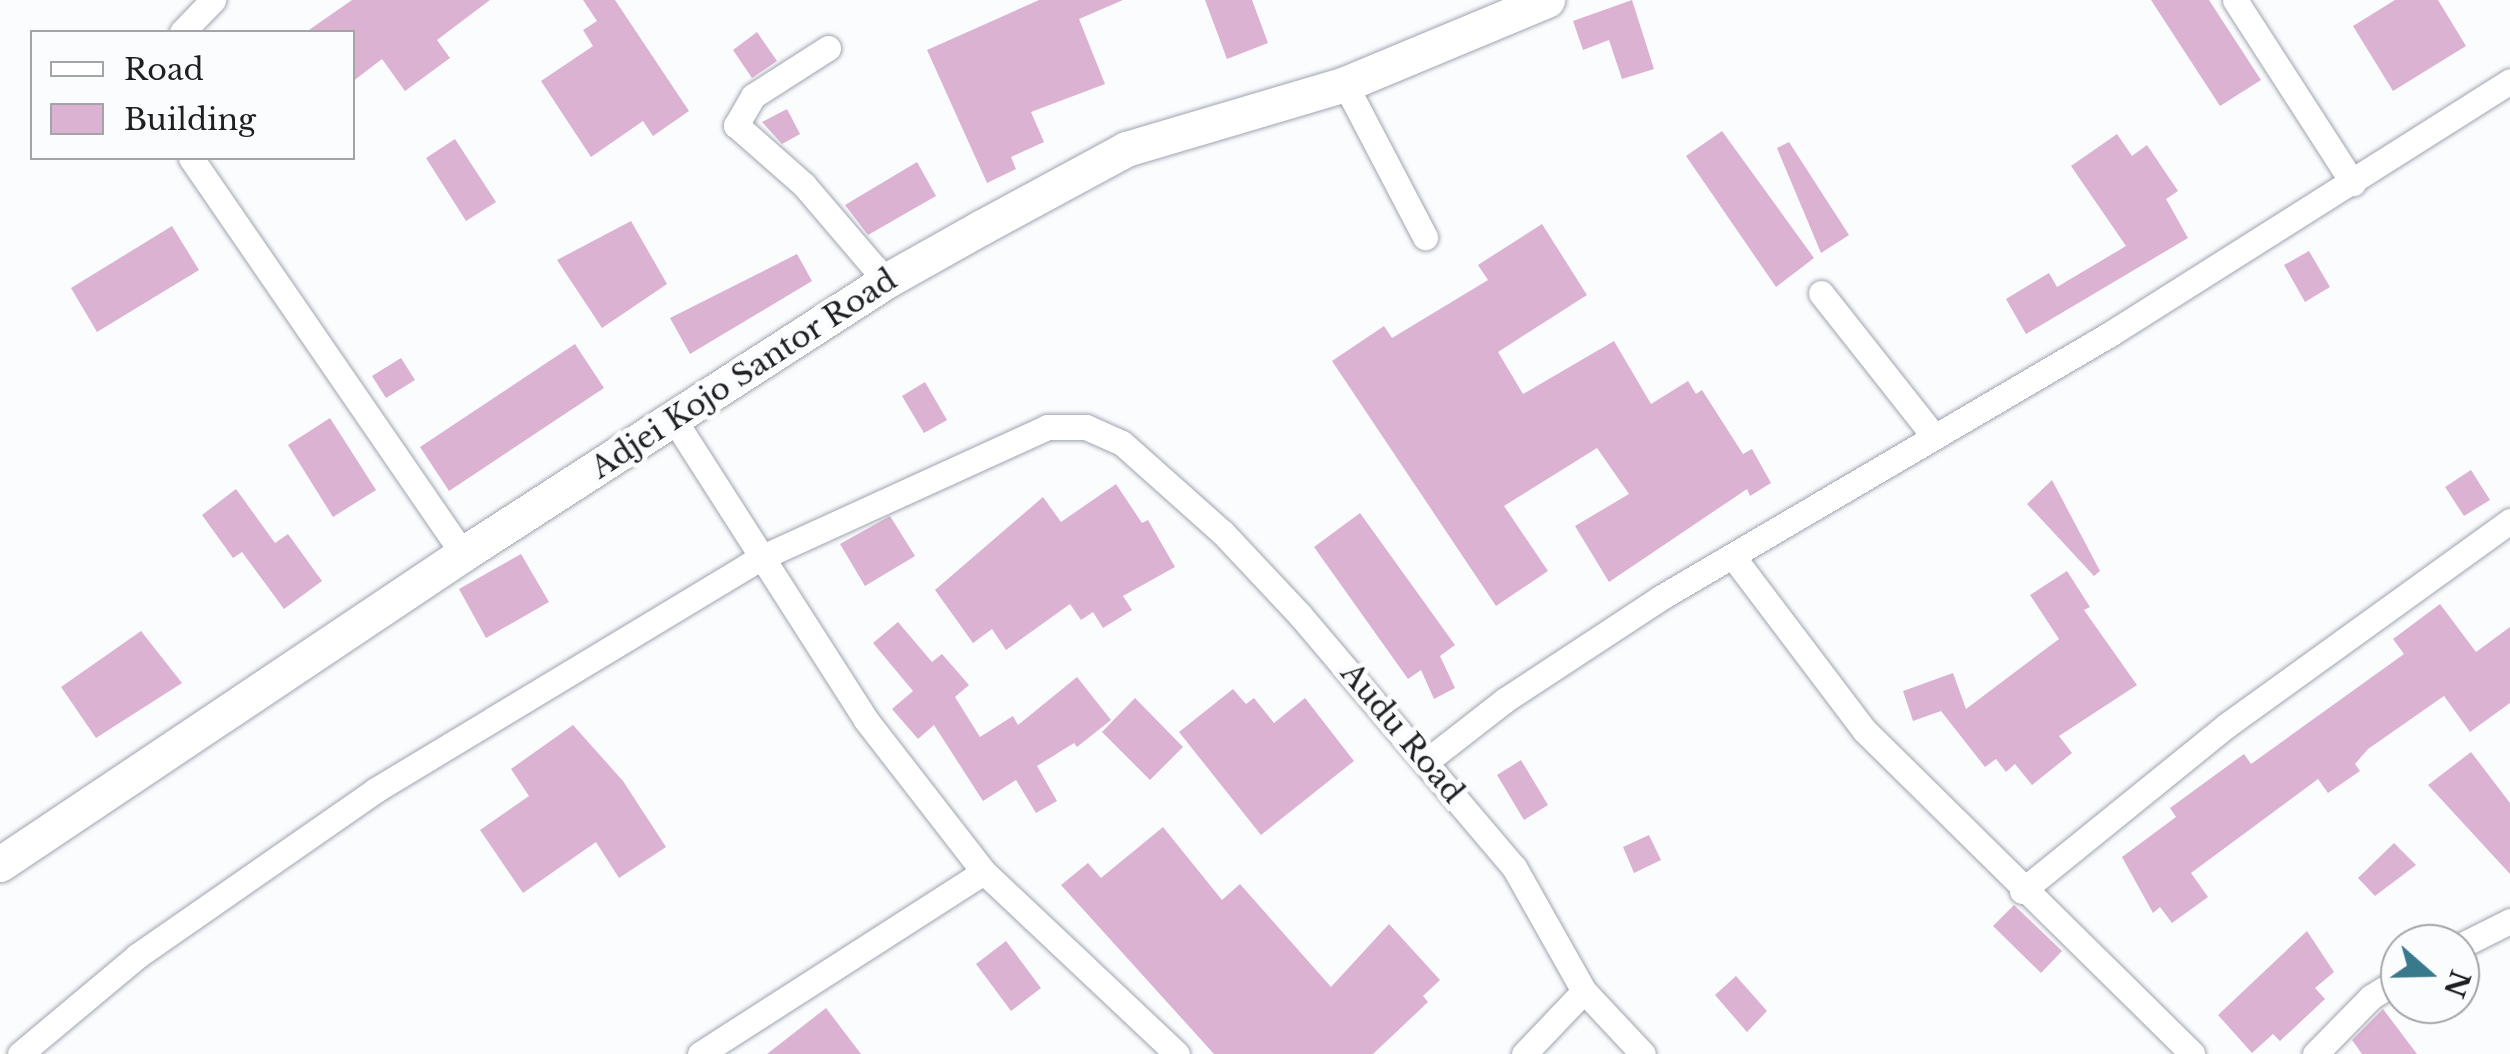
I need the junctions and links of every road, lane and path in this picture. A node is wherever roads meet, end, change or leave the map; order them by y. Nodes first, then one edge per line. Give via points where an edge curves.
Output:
1 (213, 0) edge
2 (1547, 0) edge
3 (2235, 0) edge
4 (184, 30) edge
5 (828, 48) dead end
6 (2510, 81) edge
7 (1345, 84) junction
8 (192, 160) edge
9 (2353, 183) junction
10 (1424, 237) dead end
11 (886, 281) junction
12 (1821, 293) dead end
13 (673, 418) junction
14 (1934, 436) junction
15 (2510, 521) edge
16 (463, 554) junction
17 (1734, 558) junction
18 (758, 559) junction
19 (1428, 760) junction
20 (0, 864) edge
21 (984, 872) junction
22 (2022, 891) junction
23 (2510, 921) edge
24 (2480, 936) edge
25 (1584, 991) junction
26 (2380, 991) edge
27 (1166, 1049) edge
28 (20, 1054) edge
29 (700, 1054) edge
30 (1524, 1054) edge
31 (1643, 1054) edge
32 (2192, 1054) edge
33 (2315, 1054) edge

1 - 4 street
2 - 7 street, Adjei Kojo Santor Road
3 - 9 street
5 - 11 street via 753,96 736,125 804,185
6 - 9 street
7 - 10 street
7 - 11 street, Adjei Kojo Santor Road via 1126,149
8 - 16 street
9 - 14 street
11 - 13 street, Adjei Kojo Santor Road
12 - 14 street
13 - 16 street, Adjei Kojo Santor Road
13 - 18 street
14 - 17 street
15 - 22 street via 2227,725
16 - 20 street, Adjei Kojo Santor Road
17 - 19 street via 1551,669
17 - 22 street via 1864,730
18 - 19 street, Audu Road via 1047,427 1086,427 1122,444 1223,533
18 - 21 street via 866,720
18 - 28 street via 326,823 138,956
19 - 25 street, Audu Road via 1514,868
21 - 27 street
21 - 29 street
22 - 32 street
23 - 24 street
25 - 30 street
25 - 31 street, Audu Road
26 - 33 street

